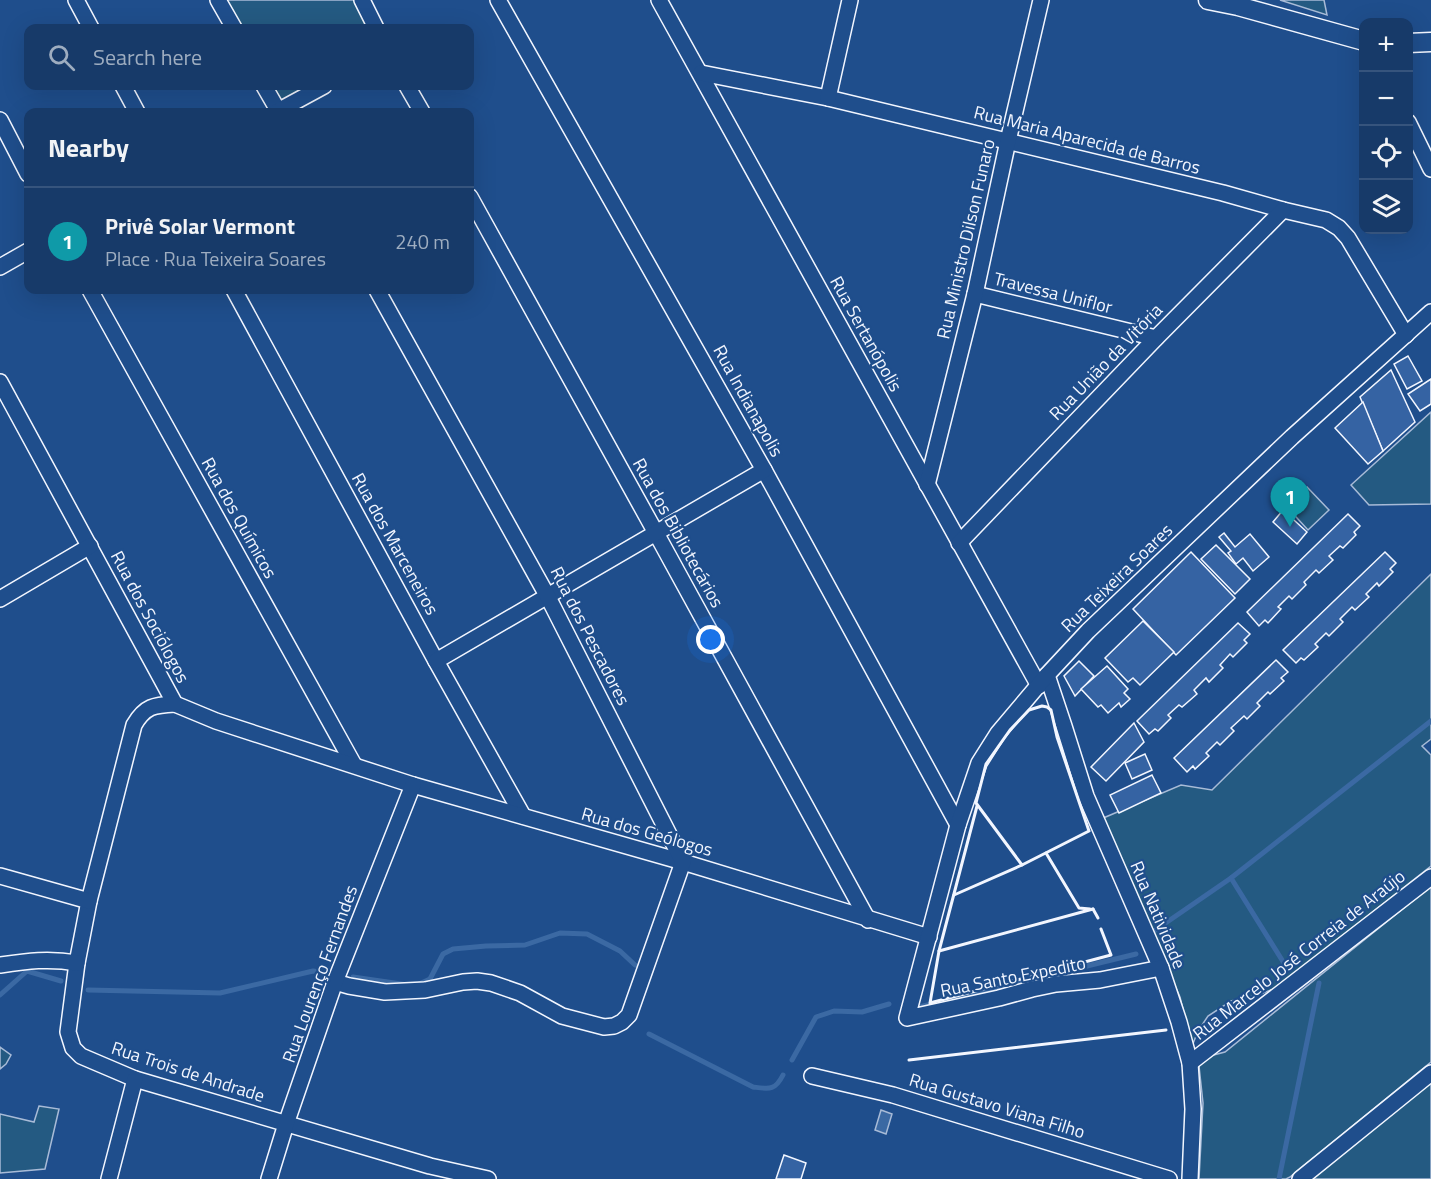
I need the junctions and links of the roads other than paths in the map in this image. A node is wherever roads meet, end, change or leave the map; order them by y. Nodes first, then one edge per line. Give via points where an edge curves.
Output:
1 (76, 0) edge
2 (218, 0) edge
3 (362, 0) edge
4 (498, 0) edge
5 (659, 0) edge
6 (850, 0) edge
7 (1041, 0) edge
8 (1208, 0) edge
9 (1238, 3) edge
10 (90, 24) edge
11 (232, 24) edge
12 (374, 24) edge
13 (1359, 39) edge
14 (1431, 42) edge
15 (1413, 43) edge
16 (701, 74) junction
17 (125, 90) edge
18 (266, 90) edge
19 (317, 90) edge
20 (409, 90) edge
21 (828, 98) junction
22 (135, 108) edge
23 (276, 108) edge
24 (285, 108) edge
25 (420, 108) edge
26 (0, 120) edge
27 (1410, 126) edge
28 (1008, 141) junction
29 (24, 166) edge
30 (1431, 169) edge
31 (474, 204) edge
32 (1283, 210) junction
33 (24, 253) edge
34 (0, 267) edge
35 (92, 294) edge
36 (236, 294) edge
37 (379, 294) edge
38 (975, 294) junction
39 (1431, 312) edge
40 (1406, 334) junction
41 (1156, 338) junction
42 (0, 382) edge
43 (764, 470) junction
44 (927, 485) junction
45 (656, 533) junction
46 (959, 543) junction
47 (90, 546) junction
48 (548, 597) junction
49 (0, 599) edge
50 (436, 661) junction
51 (1043, 681) junction
52 (174, 704) junction
53 (354, 765) junction
54 (413, 784) junction
55 (523, 816) junction
56 (958, 825) junction
57 (683, 862) junction
58 (0, 876) edge
59 (1431, 877) edge
60 (89, 902) junction
61 (868, 920) junction
62 (929, 938) junction
63 (77, 963) junction
64 (0, 965) edge
65 (1161, 968) junction
66 (335, 982) junction
67 (907, 1017) joint
68 (1190, 1062) junction
69 (1431, 1073) edge
70 (812, 1076) dead end
71 (135, 1079) junction
72 (286, 1124) junction
73 (428, 1172) edge
74 (109, 1179) edge
75 (269, 1179) edge
76 (488, 1179) edge
77 (1169, 1179) edge
78 (1190, 1179) edge
79 (1300, 1179) edge

1 - 10 street
2 - 11 street
3 - 12 street
4 - 43 street, Rua Indianapolis
5 - 16 street, Rua Sertanópolis
6 - 21 street
7 - 28 street, Rua Ministro Dilson Funaro
8 - 9 street
9 - 13 street
14 - 15 street
16 - 21 street, Rua Maria Aparecida de Barros
16 - 44 street, Rua Sertanópolis
17 - 22 street
18 - 23 street
19 - 24 street
20 - 25 street
21 - 28 street, Rua Maria Aparecida de Barros
26 - 29 street
27 - 30 street
28 - 32 street, Rua Maria Aparecida de Barros
28 - 38 street, Rua Ministro Dilson Funaro
31 - 45 street, Rua dos Bibliotecários
32 - 40 street, Rua Maria Aparecida de Barros via 1326,220 1344,233
32 - 41 street, Rua União da Vitória
33 - 34 street
35 - 53 street, Rua dos Químicos
36 - 50 street, Rua dos Marceneiros
37 - 48 street, Rua dos Pescadores
38 - 41 street, Travessa Uniflor
38 - 44 street, Rua Ministro Dilson Funaro
39 - 40 street, Rua Teixeira Soares
40 - 51 street, Rua Teixeira Soares via 1292,436 1088,631
41 - 46 street, Rua União da Vitória
42 - 47 street, Rua dos Sociólogos
43 - 45 street
43 - 56 street, Rua Indianapolis
44 - 46 street, Rua Sertanópolis
45 - 48 street
45 - 61 street, Rua dos Bibliotecários
46 - 51 street, Rua Sertanópolis
47 - 49 street
47 - 52 street, Rua dos Sociólogos
48 - 50 street
48 - 57 street, Rua dos Pescadores
50 - 55 street, Rua dos Marceneiros
51 - 56 street, Rua Teixeira Soares via 998,733 979,763
51 - 65 street, Rua Natividade via 1064,726 1086,796
52 - 53 street, Rua dos Sociólogos
52 - 60 street, Rua Trois de Andrade via 149,708 134,725
53 - 54 street, Rua dos Geólogos
54 - 55 street, Rua dos Geólogos
54 - 66 street, Rua Lourenço Fernandes
55 - 57 street, Rua dos Geólogos
56 - 62 street, Rua Teixeira Soares
57 - 61 street, Rua dos Geólogos
57 - 66 street via 629,1015 615,1026 604,1027 562,1016 520,993 491,983 462,982 425,990 385,992
58 - 60 street
59 - 68 street, Rua Marcelo José Correia de Araújo
60 - 63 street, Rua Trois de Andrade
61 - 62 street, Rua dos Geólogos
62 - 67 street, Rua Teixeira Soares
63 - 64 street via 39,960
63 - 71 street, Rua Trois de Andrade via 68,1032 73,1048 81,1056
65 - 67 street, Rua Santo Expedito via 1056,984
65 - 68 street, Rua Natividade
66 - 72 street, Rua Lourenço Fernandes
68 - 78 street, Rua Natividade
69 - 79 street
70 - 77 street, Rua Gustavo Viana Filho via 893,1095
71 - 72 street, Rua Trois de Andrade
71 - 74 street
72 - 73 street, Rua Trois de Andrade
72 - 75 street, Rua Lourenço Fernandes
73 - 76 street, Rua Trois de Andrade

